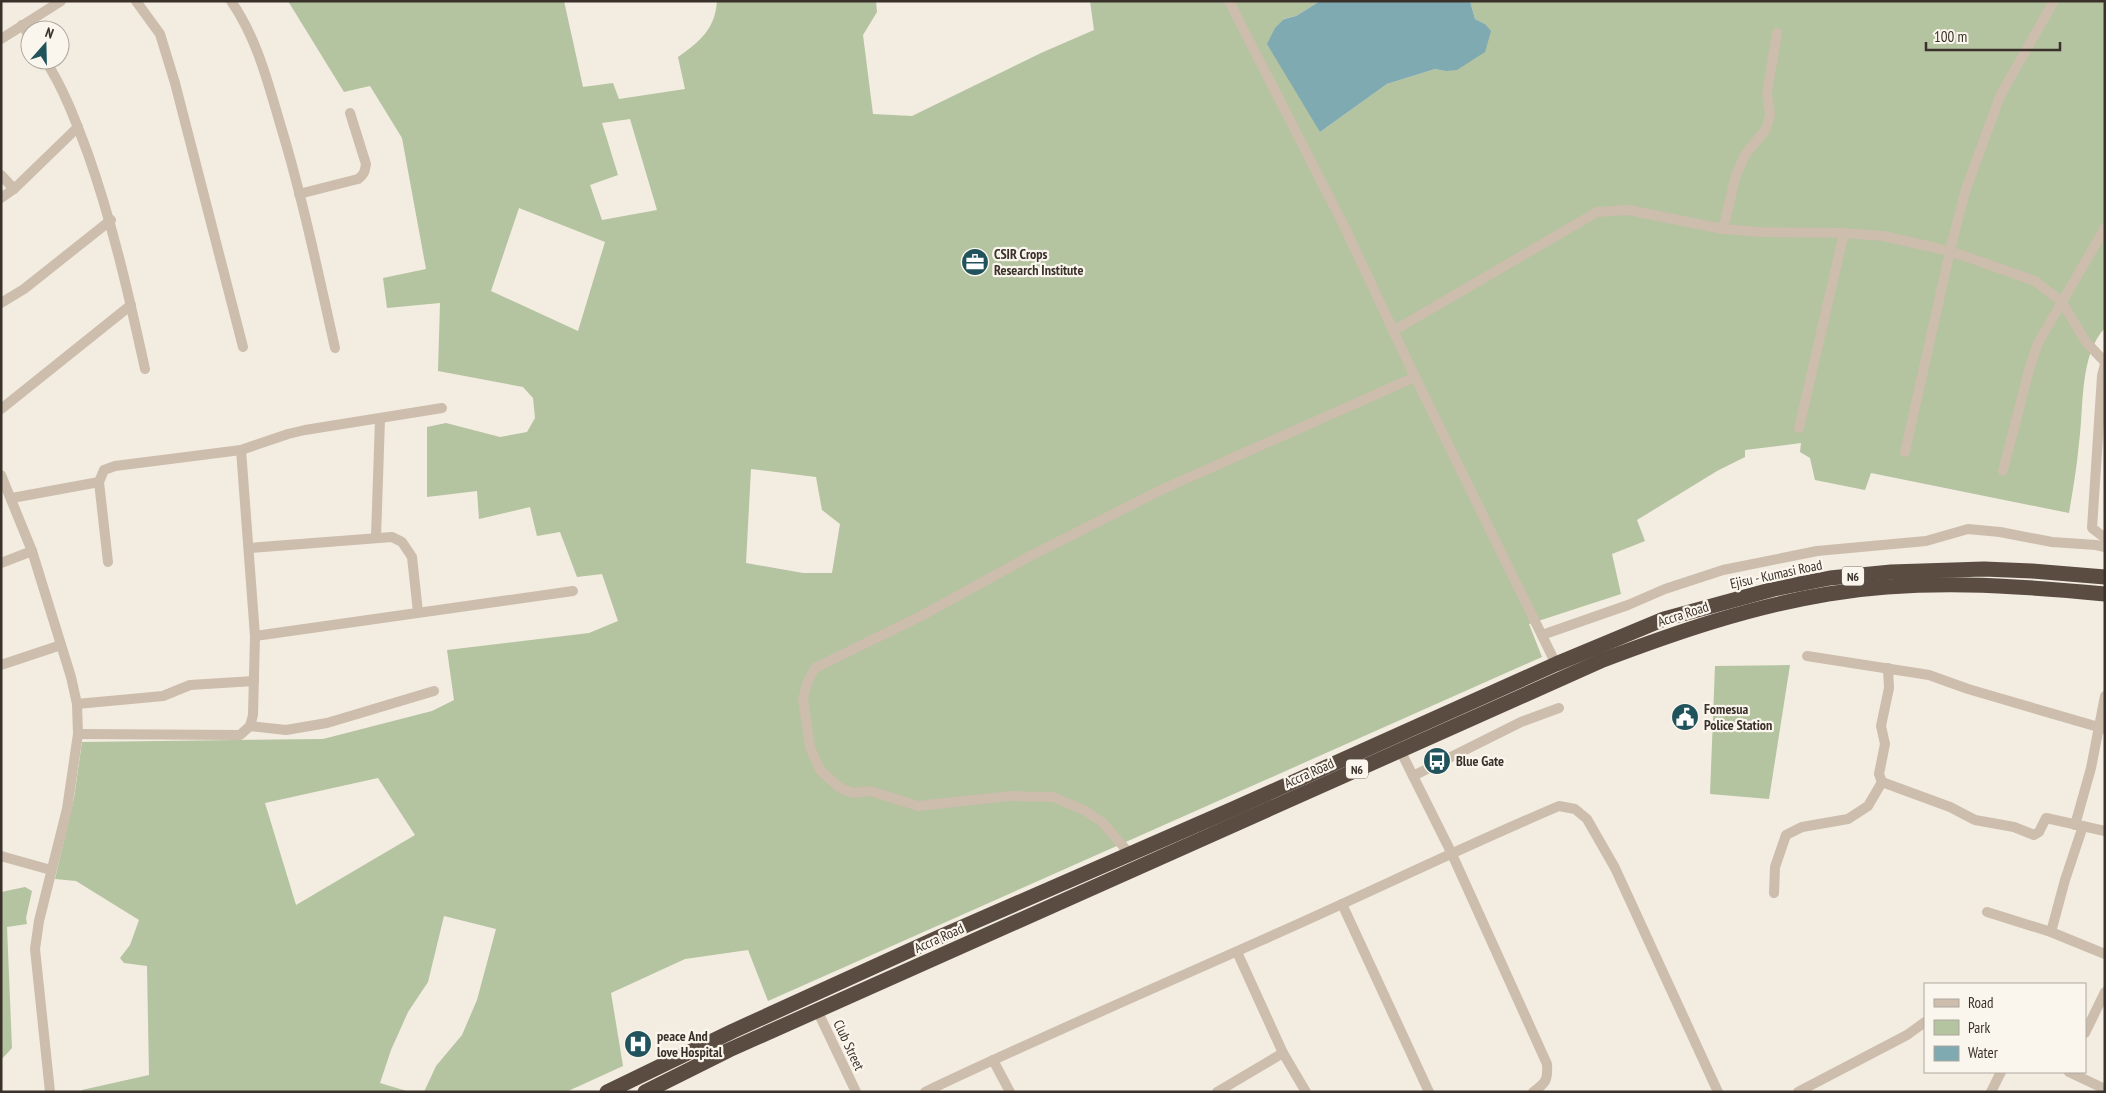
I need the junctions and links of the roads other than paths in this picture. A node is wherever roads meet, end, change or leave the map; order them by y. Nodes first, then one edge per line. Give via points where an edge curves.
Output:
1 (61, 1) edge
2 (136, 1) edge
3 (231, 1) edge
4 (1230, 1) edge
5 (2054, 1) edge
6 (30, 20) edge
7 (20, 26) edge
8 (1777, 32) dead end
9 (1, 40) edge
10 (52, 70) edge
11 (350, 113) dead end
12 (78, 127) junction
13 (1, 175) edge
14 (14, 189) junction
15 (299, 194) junction
16 (1, 198) edge
17 (111, 220) junction
18 (2105, 228) edge
19 (1723, 229) junction
20 (1844, 233) junction
21 (1950, 251) junction
22 (2062, 302) junction
23 (1, 303) edge
24 (132, 305) junction
25 (1393, 331) junction
26 (243, 346) dead end
27 (335, 348) dead end
28 (2105, 363) edge
29 (145, 369) dead end
30 (1415, 377) junction
31 (442, 408) dead end
32 (1, 409) edge
33 (380, 419) junction
34 (1798, 428) dead end
35 (241, 450) junction
36 (1905, 452) dead end
37 (2003, 471) dead end
38 (1, 475) edge
39 (99, 482) junction
40 (12, 498) junction
41 (376, 537) junction
42 (2105, 538) edge
43 (2105, 547) edge
44 (249, 548) junction
45 (32, 551) junction
46 (108, 562) dead end
47 (1, 563) edge
48 (2105, 577) edge
49 (573, 591) dead end
50 (2105, 594) edge
51 (418, 612) junction
52 (1542, 635) junction
53 (255, 636) junction
54 (1611, 641) joint
55 (61, 645) junction
56 (1807, 656) dead end
57 (1556, 664) junction
58 (1, 665) edge
59 (1888, 668) junction
60 (254, 681) junction
61 (434, 691) dead end
62 (2105, 696) edge
63 (76, 704) junction
64 (1559, 708) dead end
65 (250, 726) junction
66 (2101, 728) edge
67 (78, 734) junction
68 (1400, 750) junction
69 (1413, 776) junction
70 (1882, 782) junction
71 (2080, 825) junction
72 (2105, 831) edge
73 (1451, 852) junction
74 (1129, 853) junction
75 (1, 856) edge
76 (51, 870) junction
77 (1774, 893) dead end
78 (1342, 904) junction
79 (1988, 912) dead end
80 (2051, 932) junction
81 (1237, 952) junction
82 (2105, 954) edge
83 (2105, 992) edge
84 (817, 1010) junction
85 (1924, 1023) edge
86 (2086, 1032) edge
87 (1283, 1053) junction
88 (992, 1060) junction
89 (2000, 1073) edge
90 (2071, 1073) edge
91 (2105, 1090) edge
92 (50, 1092) edge
93 (607, 1092) edge
94 (645, 1092) edge
95 (856, 1092) edge
96 (925, 1092) edge
97 (1010, 1092) edge
98 (1217, 1092) edge
99 (1306, 1092) edge
100 (1429, 1092) edge
101 (1533, 1092) edge
102 (1718, 1092) edge
103 (1798, 1092) edge
104 (1991, 1092) edge

1 - 6 street
2 - 26 street via 160,34
3 - 15 street via 261,58
4 - 25 street via 1345,228
5 - 21 street via 2000,96 1965,192
7 - 9 street
8 - 19 street via 1768,93 1770,115 1766,129 1745,155 1736,175
10 - 12 street
11 - 15 street via 366,164 362,176
12 - 14 street
12 - 17 street
13 - 14 street
14 - 16 street
15 - 27 street
17 - 23 street via 24,289
17 - 24 street
18 - 22 street
19 - 20 street
19 - 25 street via 1628,210 1598,212
20 - 21 street via 1884,236
20 - 34 street
21 - 22 street via 2035,281
21 - 36 street
22 - 28 street via 2086,342
22 - 37 street via 2038,344 2030,366
24 - 29 street
24 - 32 street
25 - 30 street
28 - 42 street via 2092,528
30 - 52 street
30 - 74 street via 1163,489 815,668 806,683 803,699 810,747 820,770 840,788 853,793 870,791 918,806 1010,796 1053,797 1086,811 1103,823
31 - 33 street
33 - 35 street via 288,434
33 - 41 street
35 - 39 street via 115,466 104,470
35 - 44 street
38 - 40 street
39 - 40 street
39 - 46 street
40 - 45 street
41 - 44 street
41 - 51 street via 392,537 409,551
43 - 52 street via 1968,529 1926,541 1817,551 1723,570
44 - 53 street
45 - 47 street
45 - 55 street
48 - 54 highway, Ejisu - Kumasi Road / N6 via 1984,569 1830,578 1704,606
49 - 51 street
50 - 68 highway, Accra Road / N6 via 1947,584 1861,590 1743,612 1662,637 1603,660
51 - 53 street
52 - 57 street
53 - 60 street
54 - 57 highway, Accra Road / N6
55 - 58 street
55 - 63 street
56 - 59 street
57 - 74 highway, Accra Road / N6
59 - 66 street via 1929,675
59 - 70 street via 1881,726 1884,744 1879,774
60 - 63 street via 190,685 163,696
60 - 65 street
61 - 65 street via 333,722 286,730
62 - 66 street
63 - 67 street
64 - 69 street via 1521,722
65 - 67 street via 240,735
66 - 71 street
67 - 76 street via 67,809
68 - 69 street
68 - 84 highway, Accra Road / N6
69 - 73 street
70 - 71 street via 1976,820 2014,827 2034,835 2046,818
70 - 77 street via 1868,806 1848,819 1802,827 1786,835 1774,867
71 - 72 street
71 - 80 street
73 - 78 street
73 - 101 street via 1547,1064 1548,1077
73 - 102 street via 1559,806 1575,809 1587,819 1615,868
74 - 93 highway, Accra Road / N6 via 733,1031
75 - 76 street
76 - 92 street via 36,948
78 - 81 street
78 - 100 street
79 - 80 street
80 - 82 street
81 - 87 street
81 - 88 street
83 - 86 street
84 - 94 highway, Accra Road / N6
84 - 95 street, Club Street
85 - 103 street
87 - 98 street
87 - 99 street
88 - 96 street
88 - 97 street
89 - 104 street
90 - 91 street

